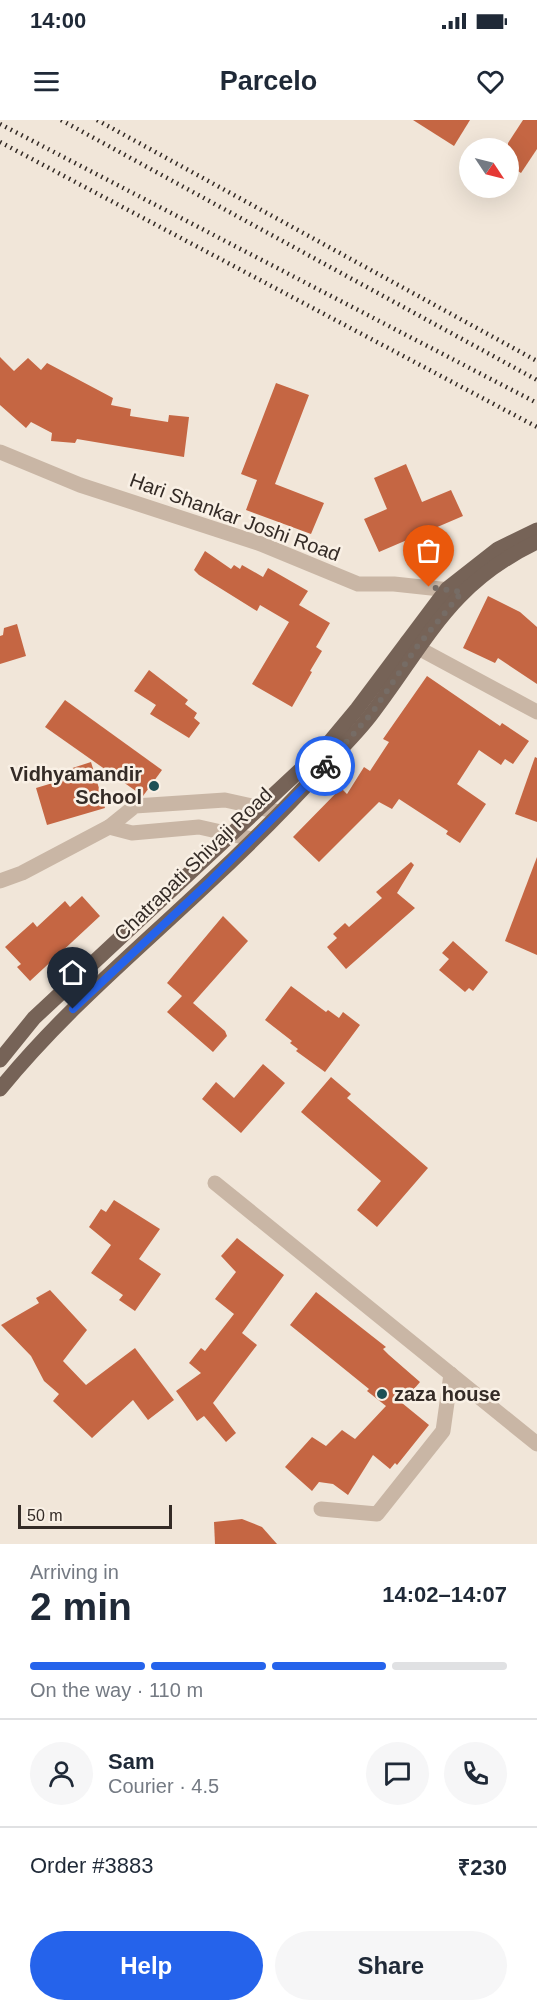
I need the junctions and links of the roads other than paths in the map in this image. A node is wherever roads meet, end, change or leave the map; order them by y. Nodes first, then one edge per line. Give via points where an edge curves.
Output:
1 (0, 452) edge
2 (537, 530) edge
3 (537, 542) edge
4 (455, 590) junction
5 (411, 645) junction
6 (537, 712) edge
7 (261, 807) junction
8 (279, 812) junction
9 (109, 827) junction
10 (234, 834) junction
11 (252, 839) junction
12 (0, 881) edge
13 (0, 1060) edge
14 (0, 1089) edge
15 (215, 1183) dead end
16 (451, 1374) junction
17 (537, 1444) edge
18 (321, 1509) dead end

1 - 4 street, Hari Shankar Joshi Road via 80,484 261,544 358,584
2 - 4 main road via 498,549
3 - 4 main road
4 - 5 main road
5 - 6 street
5 - 7 main road via 327,745
5 - 8 main road, Chatrapati Shivaji Road via 372,713
7 - 8 street
7 - 9 street via 213,800 135,806
7 - 10 main road
8 - 11 main road, Chatrapati Shivaji Road
9 - 10 street via 132,833 199,827
9 - 12 street
10 - 11 street
10 - 13 main road via 34,1018
11 - 14 main road, Chatrapati Shivaji Road via 39,1041
15 - 16 street
16 - 17 street
16 - 18 street via 443,1431 377,1514

